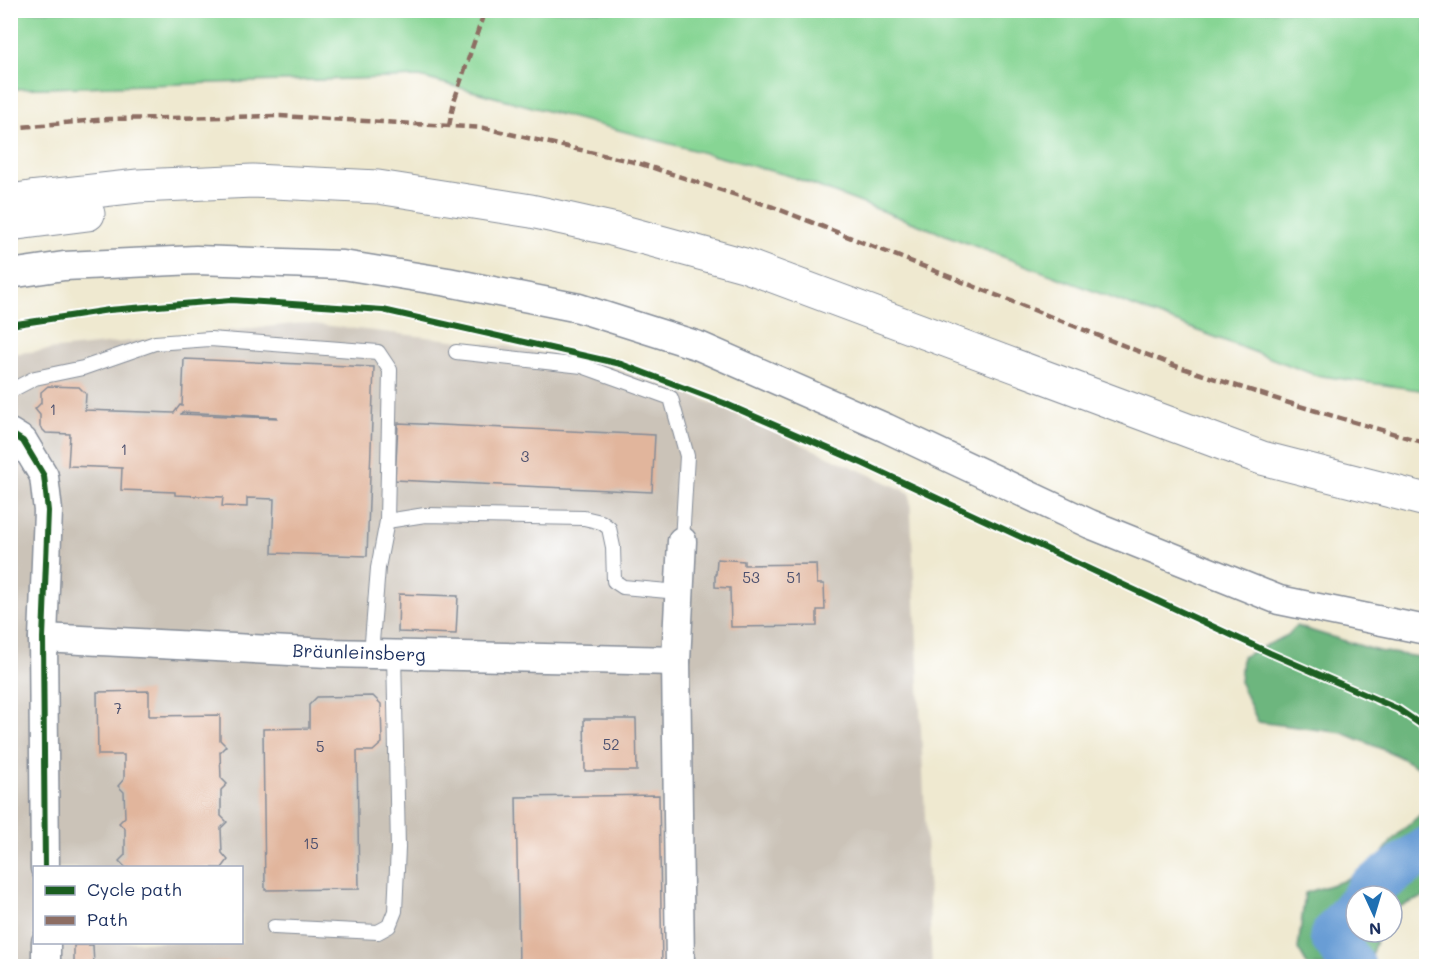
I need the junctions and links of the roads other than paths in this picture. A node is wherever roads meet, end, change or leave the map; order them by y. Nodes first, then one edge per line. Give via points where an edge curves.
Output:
1 (10, 182) edge
2 (138, 186) junction
3 (10, 201) edge
4 (482, 202) junction
5 (10, 224) edge
6 (10, 274) edge
7 (456, 352) dead end
8 (10, 392) edge
9 (10, 433) edge
10 (1426, 500) edge
11 (387, 521) junction
12 (682, 541) joint
13 (679, 592) junction
14 (1426, 630) edge
15 (43, 638) junction
16 (383, 654) junction
17 (676, 661) junction
18 (45, 866) edge
19 (274, 927) dead end
20 (46, 944) edge
21 (46, 966) edge
22 (680, 966) edge

1 - 2 main road via 93,175
2 - 3 main road
2 - 4 main road via 253,181 378,187
4 - 5 main road via 385,207 252,203 140,208
4 - 10 main road via 612,229 744,266 1262,458
6 - 14 street via 63,266 196,260 343,265 579,308 699,346 1090,524 1279,600
7 - 12 lane via 582,366 671,398 687,456
8 - 11 lane via 35,378 83,368 155,343 210,339 378,352 390,370
9 - 15 street via 23,441 44,476 48,512
11 - 13 lane via 425,515 584,518 601,522 609,528 614,581 624,586
11 - 16 lane via 378,567
12 - 13 street
13 - 17 street
15 - 16 street, Bräunleinsberg
15 - 18 street
16 - 17 street, Bräunleinsberg
16 - 19 lane via 398,848 392,919 378,932
17 - 22 street
20 - 21 street

